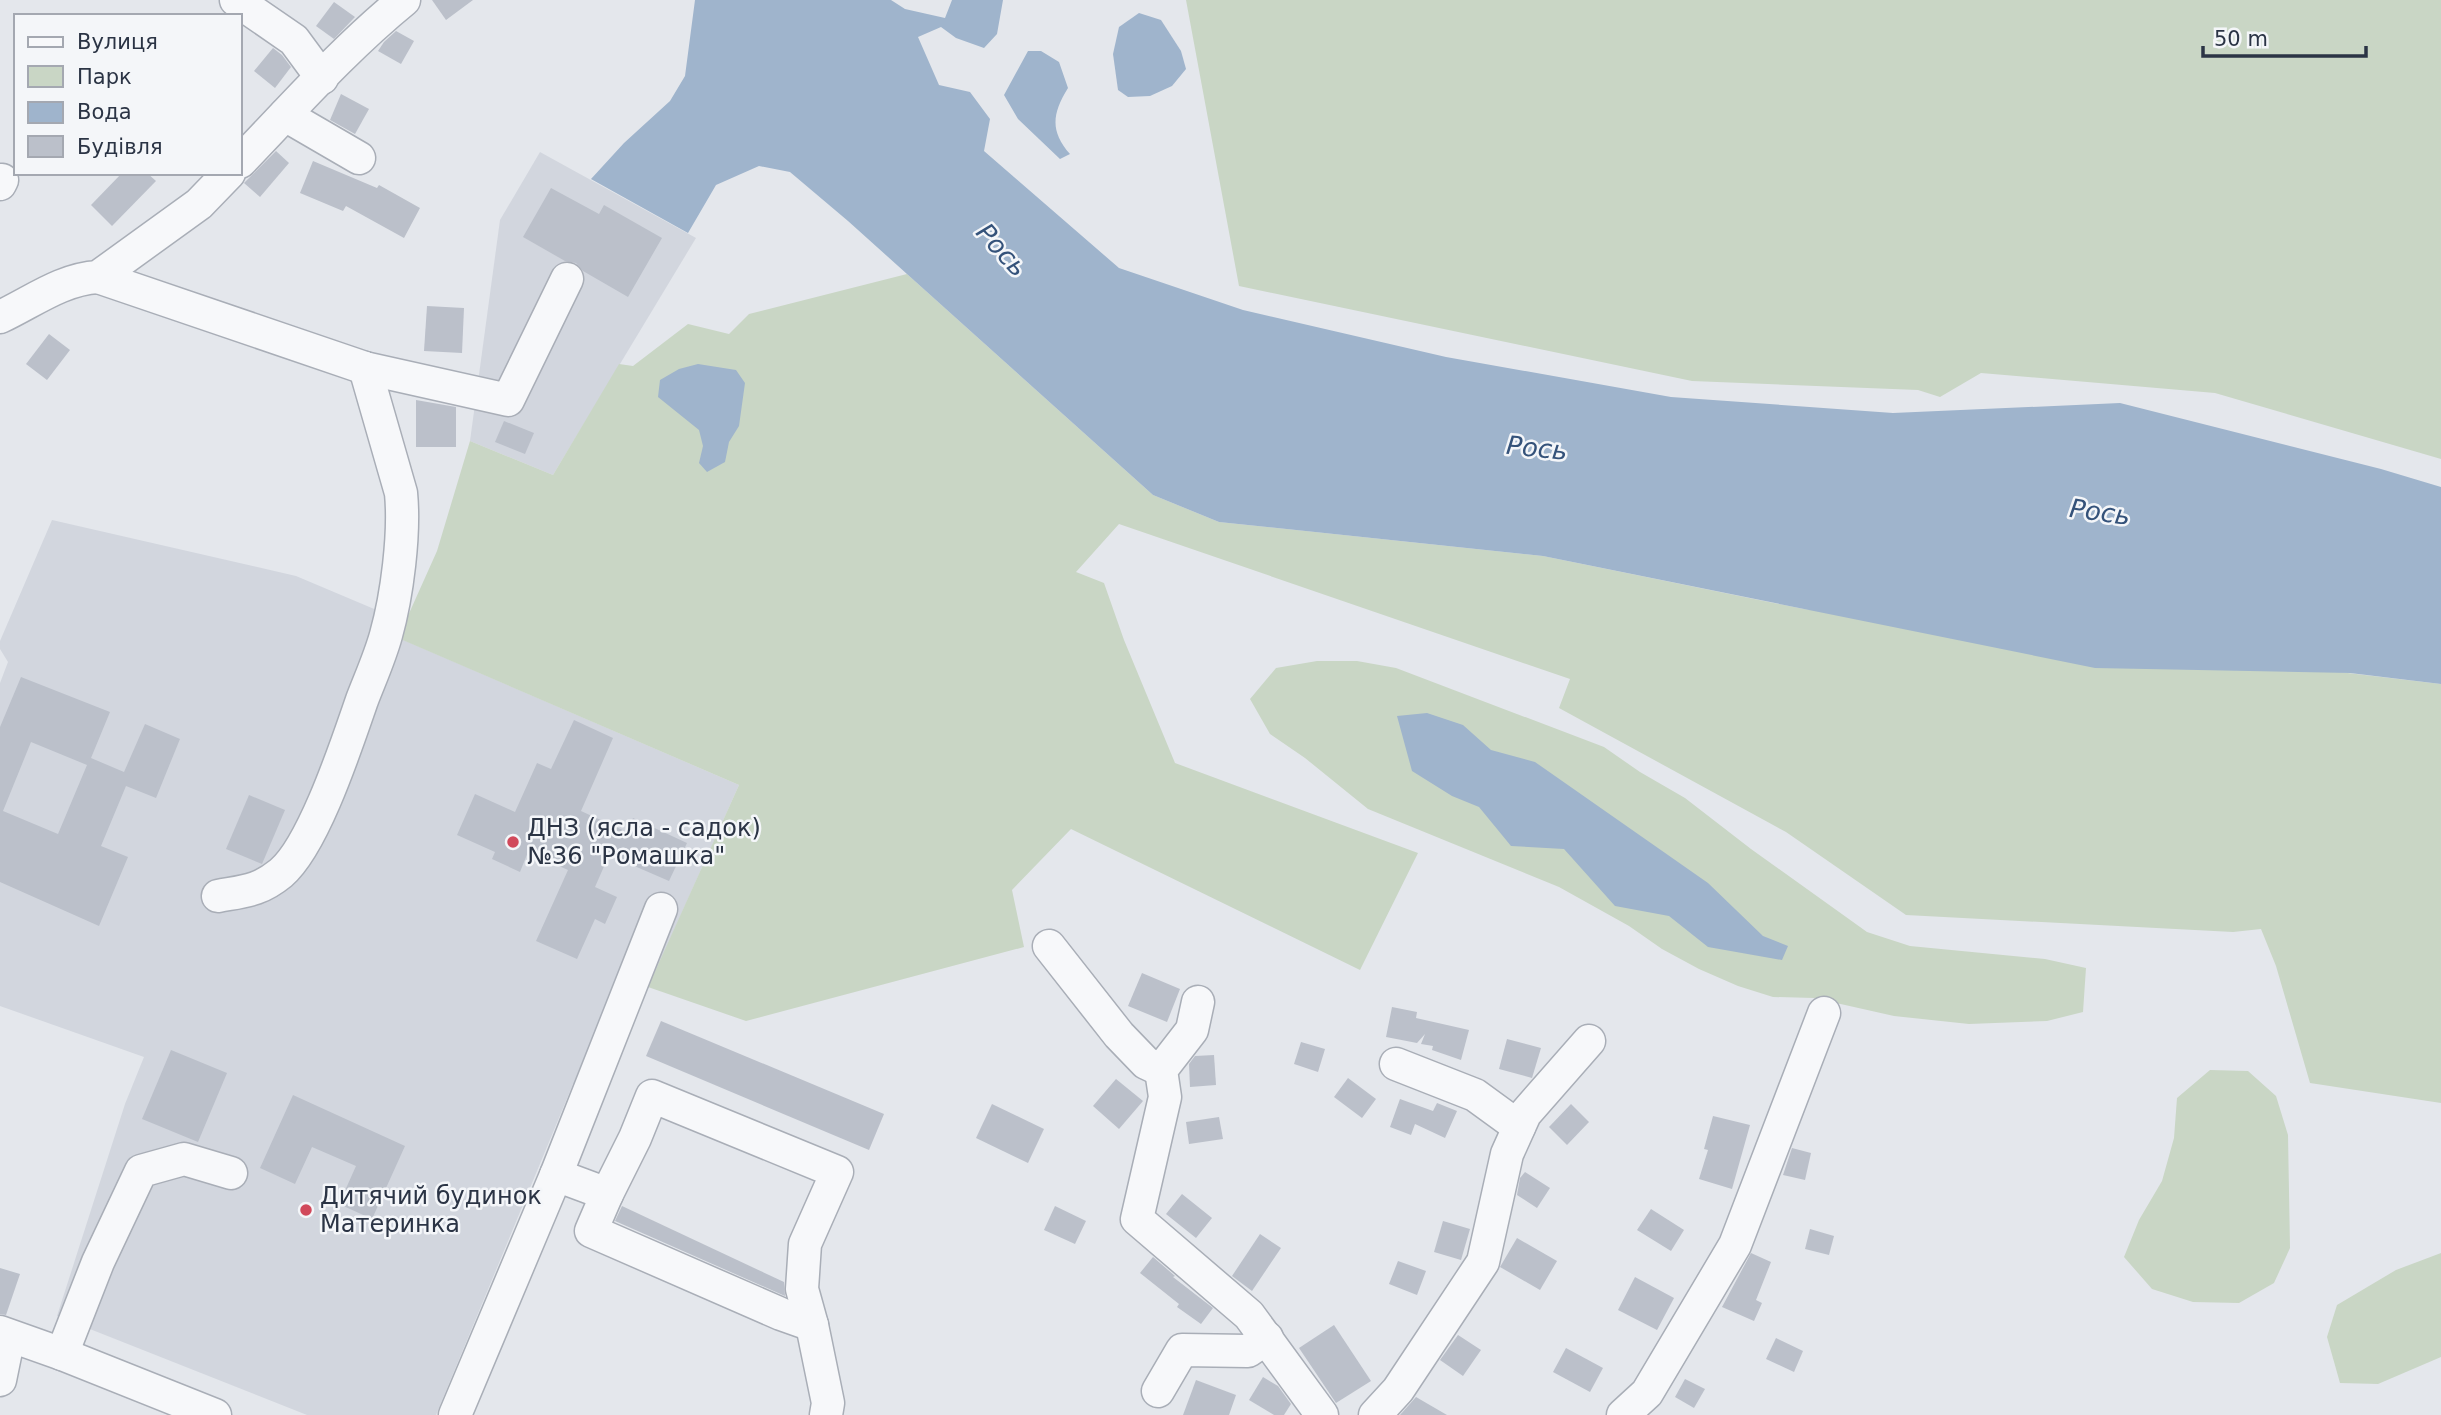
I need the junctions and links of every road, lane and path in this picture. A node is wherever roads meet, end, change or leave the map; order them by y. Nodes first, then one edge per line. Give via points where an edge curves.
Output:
1 (236, 0) edge
2 (404, 0) edge
3 (322, 78) junction
4 (285, 115) junction
5 (359, 158) dead end
6 (242, 160) edge
7 (227, 175) edge
8 (98, 277) junction
9 (567, 279) dead end
10 (6, 304) edge
11 (365, 368) junction
12 (218, 896) dead end
13 (661, 909) dead end
14 (1049, 946) dead end
15 (1198, 1002) dead end
16 (1824, 1013) dead end
17 (1589, 1041) dead end
18 (1396, 1064) dead end
19 (1161, 1070) junction
20 (1519, 1126) junction
21 (231, 1173) dead end
22 (556, 1175) junction
23 (607, 1194) junction
24 (813, 1325) junction
25 (4, 1334) edge
26 (1267, 1338) junction
27 (62, 1354) junction
28 (0, 1380) edge
29 (1158, 1391) dead end
30 (215, 1415) edge
31 (455, 1415) edge
32 (825, 1415) edge
33 (1322, 1415) edge
34 (1375, 1415) edge
35 (1623, 1415) edge

1 - 3 street via 294,40
2 - 3 street
3 - 4 street
4 - 5 street
4 - 6 street
7 - 8 street via 199,204
8 - 10 street via 80,278
8 - 11 street
9 - 11 street via 508,400
11 - 12 street via 401,493 396,585 386,636 309,834 284,871 259,889
13 - 22 street
14 - 19 street via 1119,1035 1146,1063
15 - 19 street via 1192,1030
16 - 35 street via 1735,1245 1647,1393
17 - 20 street
18 - 20 street via 1475,1095
19 - 26 street via 1164,1097 1136,1219 1249,1315
20 - 34 street via 1507,1154 1483,1262 1398,1390
21 - 27 street via 184,1159 141,1171
22 - 23 street
22 - 31 street
23 - 24 street via 591,1231
23 - 24 street via 652,1096 837,1172 805,1244 802,1289
24 - 32 street via 828,1403
25 - 27 street
25 - 28 street
26 - 29 street via 1248,1351 1182,1350
26 - 33 street
27 - 30 street

